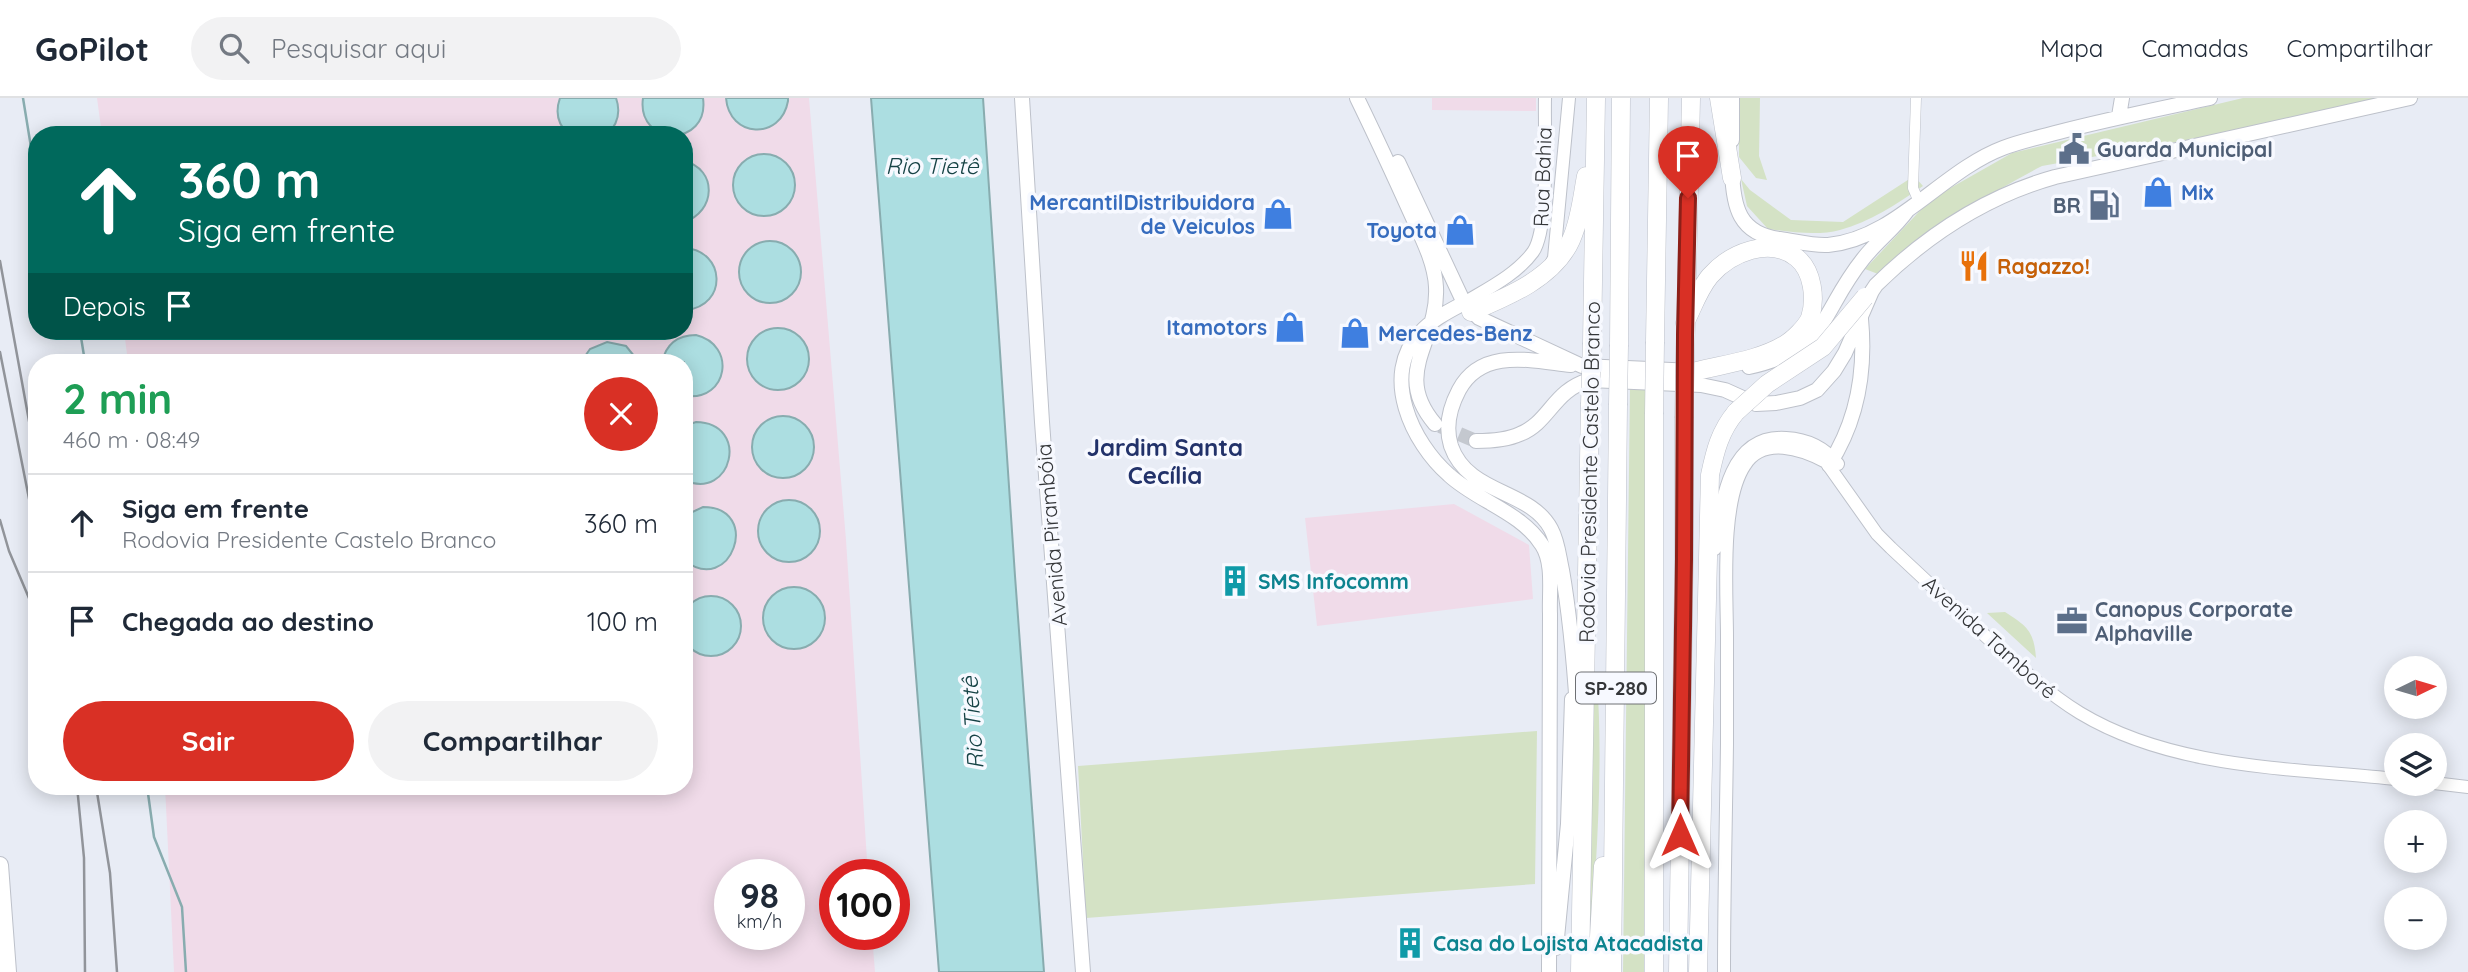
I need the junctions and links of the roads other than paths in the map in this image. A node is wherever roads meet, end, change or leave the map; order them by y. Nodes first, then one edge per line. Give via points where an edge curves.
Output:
1 (1022, 98) edge
2 (1357, 98) edge
3 (1367, 98) edge
4 (1545, 98) edge
5 (1569, 98) edge
6 (1596, 98) edge
7 (1621, 98) edge
8 (1659, 98) edge
9 (1691, 98) edge
10 (1719, 98) edge
11 (1732, 98) edge
12 (1916, 98) edge
13 (2122, 98) edge
14 (2210, 98) edge
15 (2410, 98) edge
16 (2161, 103) edge
17 (2119, 116) junction
18 (1596, 124) junction
19 (1732, 178) junction
20 (1919, 202) junction
21 (1907, 211) junction
22 (1549, 270) junction
23 (1435, 278) junction
24 (1452, 279) junction
25 (1868, 294) junction
26 (1467, 308) junction
27 (1860, 316) junction
28 (1434, 321) junction
29 (1685, 329) junction
30 (1583, 366) junction
31 (1697, 371) junction
32 (1436, 424) tunnel mouth
33 (1476, 441) tunnel mouth
34 (1831, 461) junction
35 (1708, 592) junction
36 (1574, 659) junction
37 (1616, 727) junction
38 (2384, 778) edge
39 (2447, 785) edge
40 (2468, 787) edge
41 (1583, 816) junction
42 (0, 865) edge
43 (9, 972) edge
44 (1083, 972) edge
45 (1551, 972) edge
46 (1580, 972) edge
47 (1597, 972) edge
48 (1612, 972) edge
49 (1654, 972) edge
50 (1678, 972) edge
51 (1698, 972) edge
52 (1724, 972) edge

1 - 44 main road, Avenida Pirambóia
2 - 23 main road via 1416,225
3 - 24 main road
4 - 26 street, Rua Bahia via 1538,244 1521,265
5 - 22 street
6 - 18 highway, Rodovia Presidente Castelo Branco
7 - 37 highway, Rodovia Presidente Castelo Branco / SP-280, bridge
8 - 49 highway, SP-280, bridge
9 - 29 highway
10 - 19 highway
11 - 19 main road
12 - 20 street via 1913,188
13 - 17 main road
14 - 16 main road
15 - 25 main road via 2030,184 1953,224 1908,256
16 - 17 main road
17 - 20 main road via 2002,149 1954,175
18 - 22 highway via 1577,223 1563,255
18 - 41 highway, Rodovia Presidente Castelo Branco, bridge
19 - 21 main road via 1738,212 1745,224 1763,237 1825,245 1856,238
20 - 21 main road
21 - 31 main road via 1863,259 1822,325 1802,345 1775,361
22 - 26 highway
23 - 24 main road
23 - 28 main road
24 - 26 main road
25 - 27 main road
25 - 35 highway, bridge via 1823,347 1754,394 1724,426 1710,475
26 - 28 main road
26 - 30 main road
27 - 33 main road via 1834,371 1817,390 1800,398 1756,404 1701,385 1590,380 1565,391 1520,435
27 - 34 main road via 1863,364 1857,400
28 - 32 main road via 1416,375 1420,402
28 - 45 main road via 1419,333 1402,371 1402,392 1415,432 1448,474 1533,534 1544,547 1549,570
29 - 31 highway via 1711,275 1743,253 1771,248 1785,251 1798,258 1812,283 1809,319 1786,345
29 - 50 highway, bridge
30 - 31 main road
30 - 36 main road via 1513,358 1484,367 1461,386 1448,430 1455,458 1471,475 1533,510 1551,528
34 - 35 street via 1812,443 1790,438 1762,440 1746,449 1723,498
34 - 38 street, Avenida Tamboré via 1877,534 2020,669 2074,709 2139,739 2200,757
34 - 52 street via 1788,448 1764,449 1745,463 1731,506
35 - 51 highway
36 - 41 main road
36 - 45 main road via 1561,911
37 - 47 highway
37 - 48 highway, Rodovia Presidente Castelo Branco / SP-280
39 - 40 street
41 - 46 highway, Rodovia Presidente Castelo Branco
42 - 43 main road

